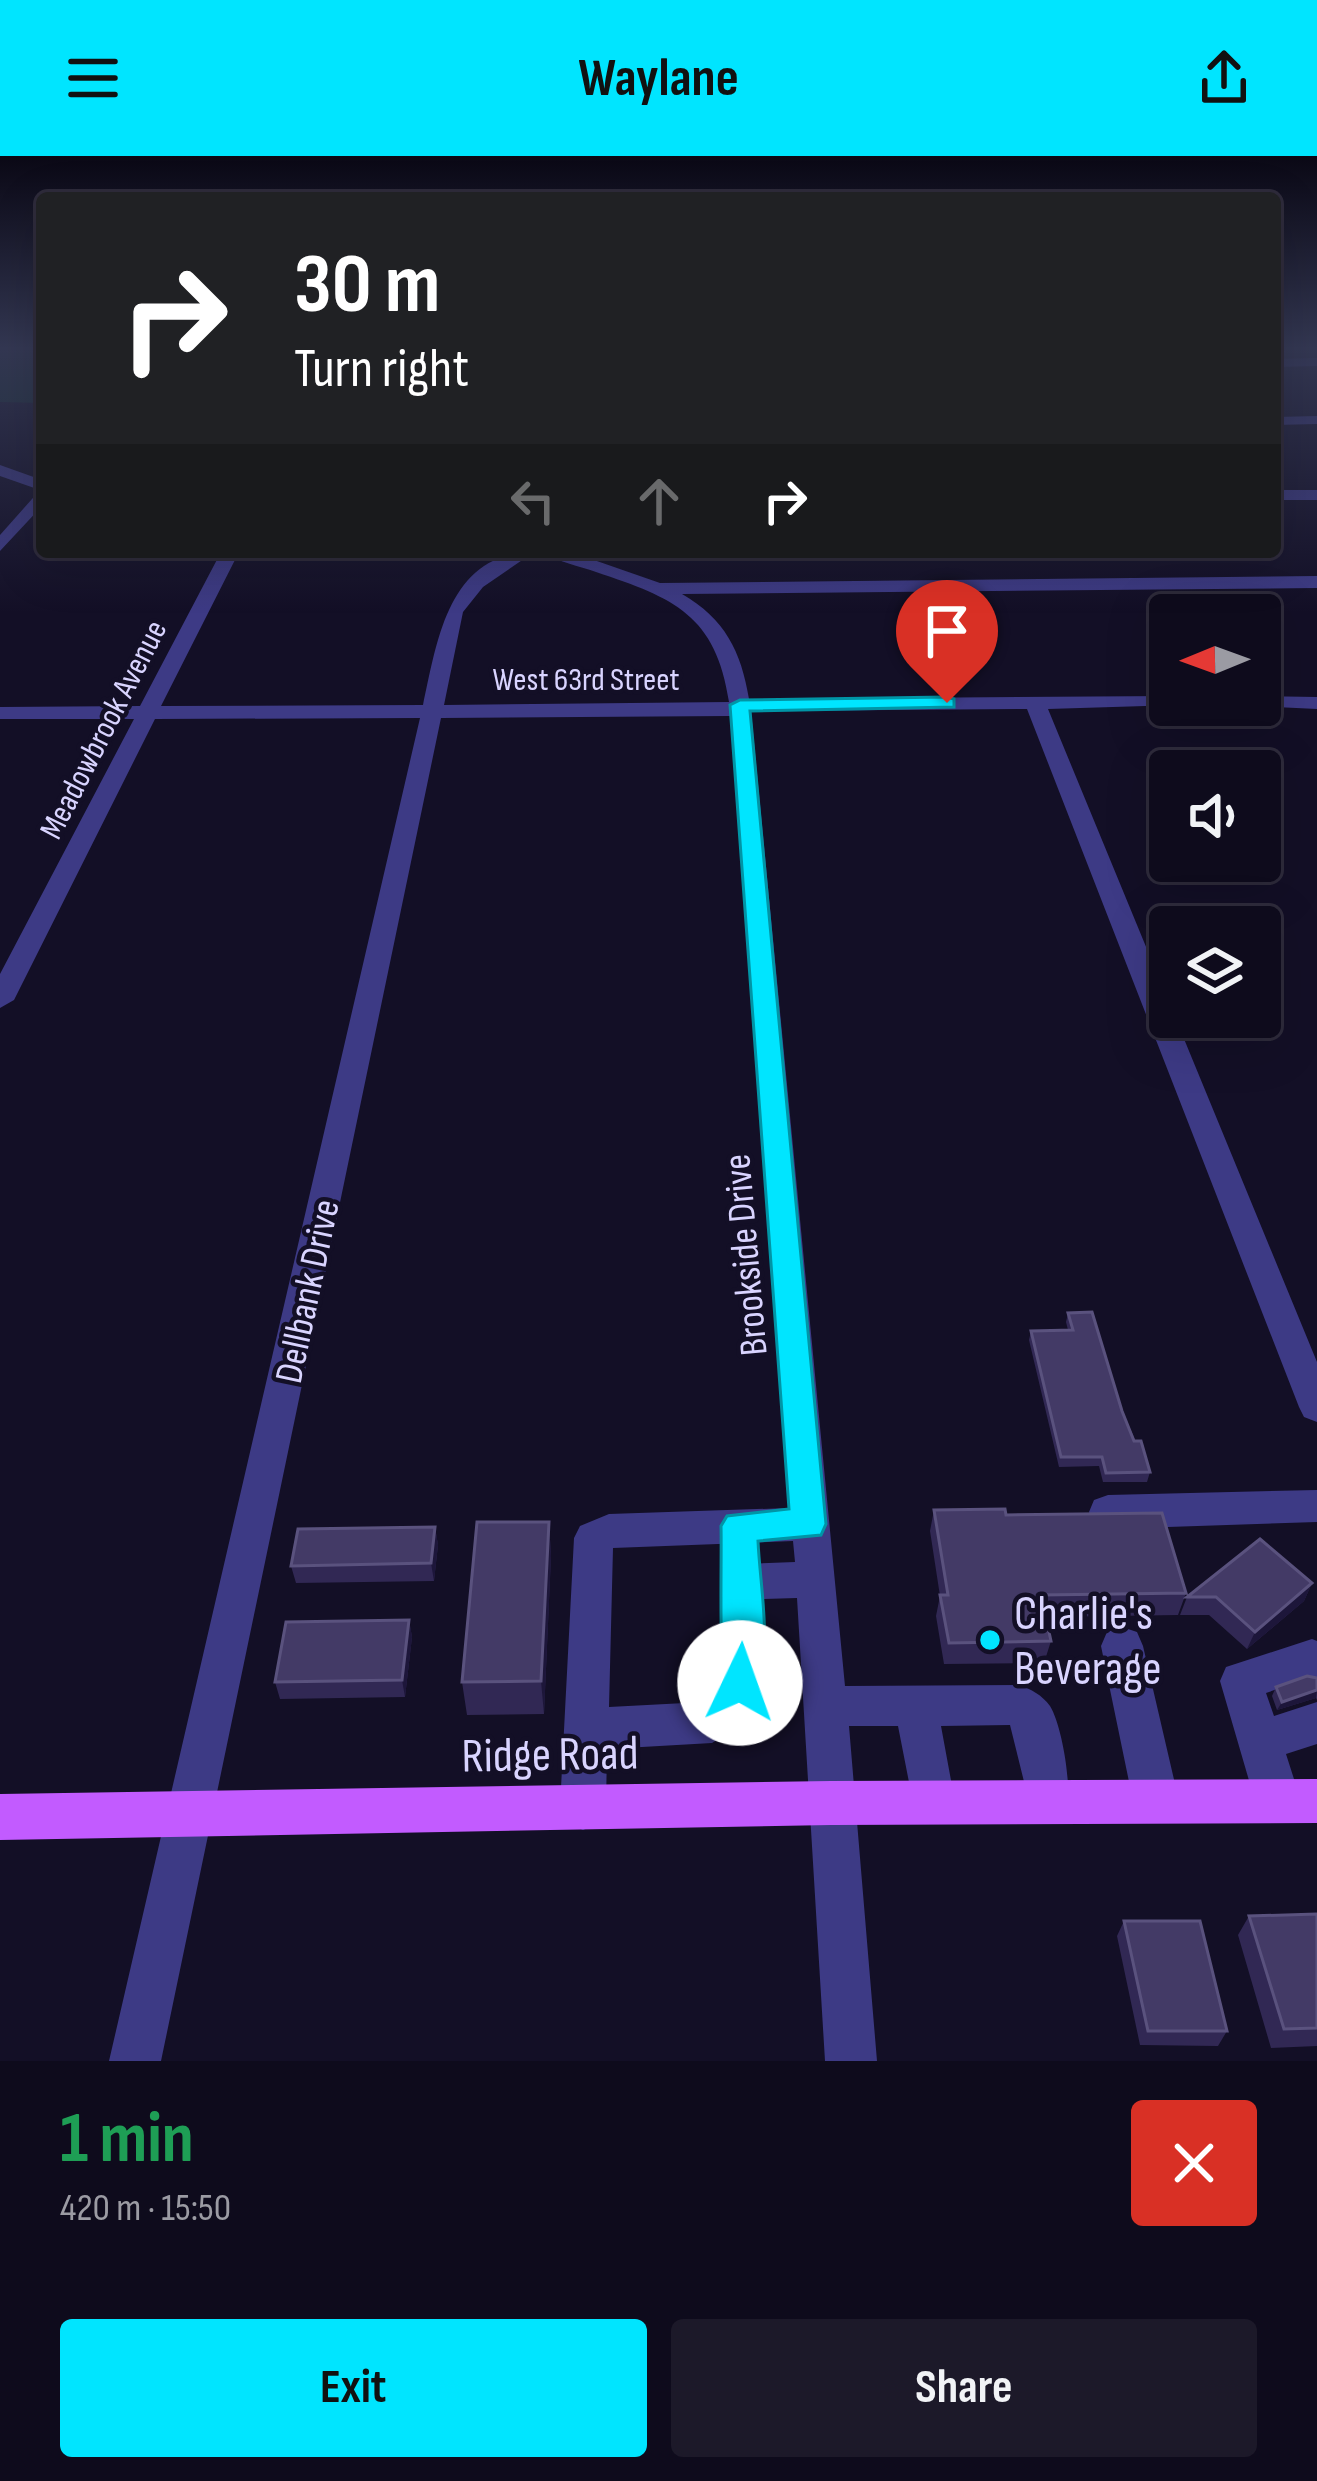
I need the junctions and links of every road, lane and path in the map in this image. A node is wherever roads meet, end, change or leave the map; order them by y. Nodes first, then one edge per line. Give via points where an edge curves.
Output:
1 (0, 470) edge
2 (36, 484) edge
3 (1281, 495) edge
4 (1317, 495) edge
5 (36, 502) edge
6 (0, 546) edge
7 (227, 558) edge
8 (516, 558) edge
9 (569, 558) edge
10 (1317, 582) edge
11 (659, 589) junction
12 (1035, 701) junction
13 (1149, 702) edge
14 (1281, 703) edge
15 (1316, 704) edge
16 (740, 705) junction
17 (432, 711) junction
18 (148, 712) junction
19 (0, 713) edge
20 (0, 1000) edge
21 (1317, 1407) edge
22 (1317, 1506) edge
23 (1108, 1512) edge
24 (808, 1524) junction
25 (739, 1526) junction
26 (816, 1579) junction
27 (743, 1582) junction
28 (1122, 1646) dead end
29 (1315, 1661) edge
30 (916, 1704) junction
31 (824, 1706) junction
32 (1317, 1723) edge
33 (585, 1729) junction
34 (1262, 1742) junction
35 (1156, 1801) junction
36 (1297, 1801) edge
37 (932, 1802) junction
38 (1049, 1802) junction
39 (831, 1803) junction
40 (583, 1807) junction
41 (192, 1814) junction
42 (0, 1817) edge
43 (135, 2061) edge
44 (851, 2061) edge

1 - 2 street
3 - 4 street
5 - 6 street
7 - 18 street, Meadowbrook Avenue
8 - 17 street, Dellbank Drive via 462,596
9 - 11 street, Brookside Drive
10 - 11 street
11 - 16 street, Brookside Drive via 718,632
12 - 13 street, West 63rd Street
12 - 16 street, West 63rd Street
12 - 21 street
14 - 15 street
16 - 17 street, West 63rd Street
16 - 24 street, Brookside Drive
17 - 18 street, West 63rd Street
17 - 41 street, Dellbank Drive
18 - 19 street, West 63rd Street
18 - 20 street, Meadowbrook Avenue
22 - 23 street
24 - 25 street
24 - 26 street, Brookside Drive
25 - 27 street
25 - 33 street via 594,1538
26 - 27 street
26 - 31 street, Brookside Drive
27 - 33 street via 744,1650 732,1707 712,1722
28 - 35 street
29 - 34 street via 1240,1681
30 - 31 street
30 - 37 street
30 - 38 street via 1027,1709
31 - 39 street, Brookside Drive
32 - 34 street
33 - 40 street
34 - 36 street
35 - 36 main road, Ridge Road
35 - 38 main road, Ridge Road
37 - 38 main road, Ridge Road
37 - 39 main road, Ridge Road
39 - 40 main road, Ridge Road
39 - 44 street, Brookside Drive
40 - 41 main road, Ridge Road
41 - 42 main road, Ridge Road
41 - 43 street, Dellbank Drive

